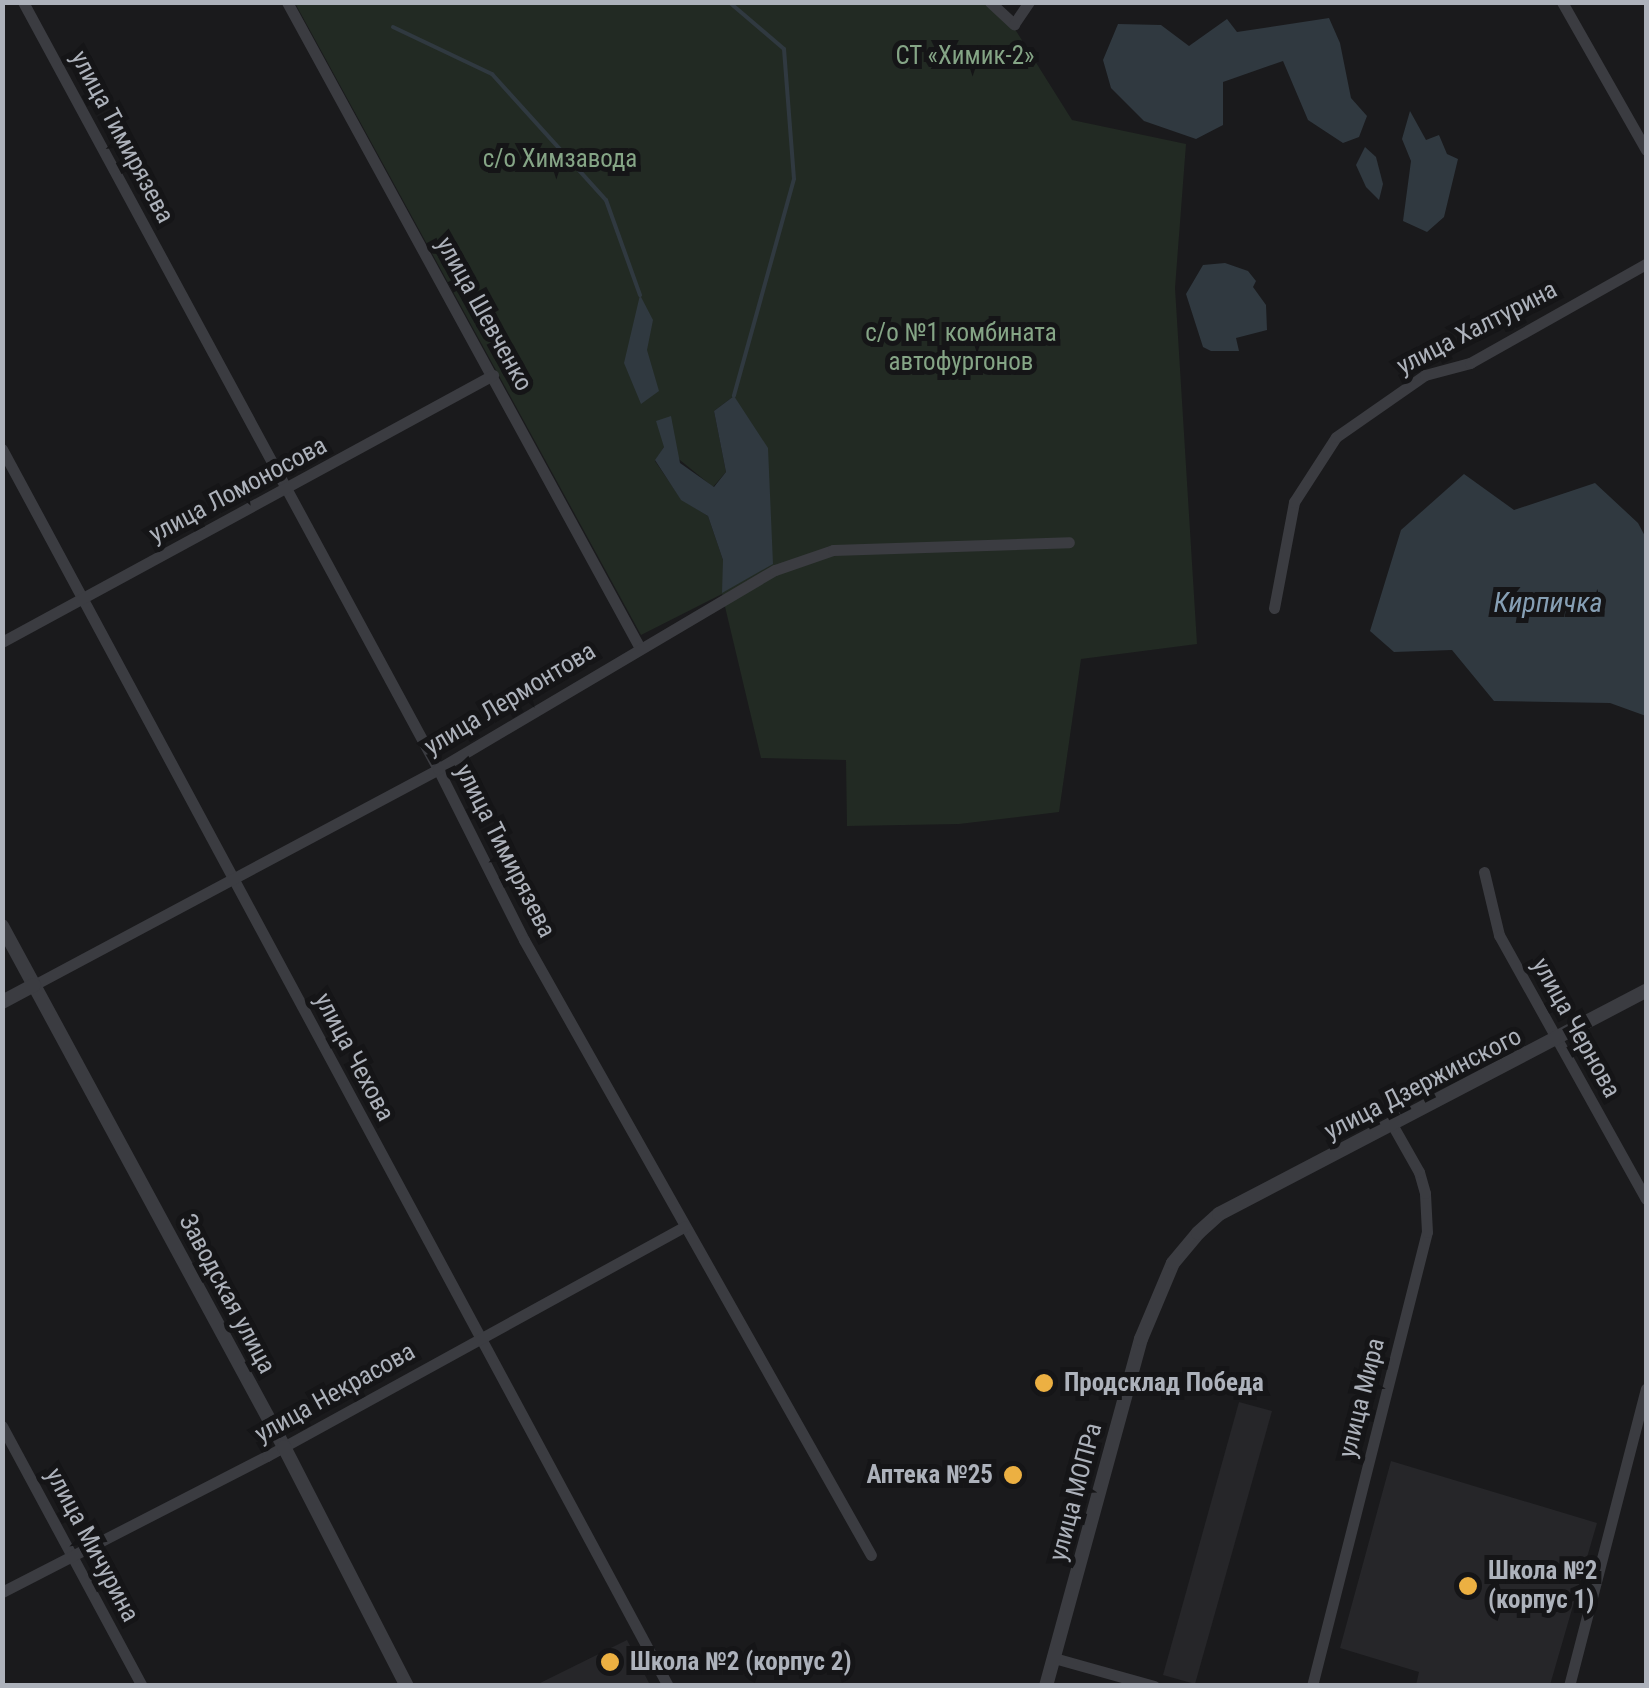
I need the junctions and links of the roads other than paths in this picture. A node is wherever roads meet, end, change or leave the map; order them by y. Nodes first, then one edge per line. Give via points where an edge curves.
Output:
1 (24, 2) edge
2 (286, 2) edge
3 (990, 2) edge
4 (1029, 2) edge
5 (1562, 2) edge
6 (1646, 150) edge
7 (1646, 264) edge
8 (493, 375) junction
9 (2, 449) edge
10 (285, 492) junction
11 (1069, 542) dead end
12 (84, 598) junction
13 (1274, 608) dead end
14 (2, 642) edge
15 (640, 648) junction
16 (438, 769) junction
17 (1484, 872) dead end
18 (235, 880) junction
19 (2, 926) edge
20 (34, 985) junction
21 (1646, 991) edge
22 (2, 1002) edge
23 (1557, 1040) junction
24 (1393, 1126) junction
25 (1646, 1199) edge
26 (1219, 1214) joint
27 (685, 1226) junction
28 (481, 1339) junction
29 (1646, 1389) edge
30 (2, 1426) edge
31 (284, 1446) junction
32 (71, 1553) junction
33 (871, 1555) dead end
34 (2, 1592) edge
35 (1054, 1658) junction
36 (142, 1686) edge
37 (407, 1686) edge
38 (668, 1686) edge
39 (1046, 1686) edge
40 (1154, 1686) edge
41 (1312, 1686) edge
42 (1570, 1686) edge

1 - 10 street, улица Тимирязева
2 - 8 street, улица Шевченко
3 - 4 street via 1014,24
5 - 6 street
7 - 13 street, улица Халтурина via 1470,363 1424,375 1336,436 1294,502
8 - 10 street, улица Ломоносова
8 - 15 street, улица Шевченко
9 - 12 street, улица Чехова
10 - 12 street, улица Ломоносова
10 - 16 street, улица Тимирязева
11 - 15 street, улица Лермонтова via 833,550 775,570
12 - 14 street, улица Ломоносова
12 - 18 street, улица Чехова
15 - 16 street, улица Лермонтова
16 - 18 street, улица Лермонтова
16 - 27 street, улица Тимирязева via 524,940
17 - 23 street, улица Чернова via 1499,935
18 - 20 street, улица Лермонтова
18 - 28 street, улица Чехова
19 - 20 street, Заводская улица
20 - 22 street, улица Лермонтова
20 - 31 street, Заводская улица
21 - 23 street, улица Дзержинского
23 - 24 street, улица Дзержинского
23 - 25 street, улица Чернова
24 - 26 street, улица Дзержинского
24 - 41 street, улица Мира via 1426,1193 1427,1232
26 - 35 street, улица МОПРа via 1172,1263 1141,1339
27 - 28 street, улица Некрасова
27 - 33 street, улица Тимирязева
28 - 31 street, улица Некрасова
28 - 38 street, улица Чехова
29 - 42 street
30 - 32 street, улица Мичурина
31 - 32 street, улица Некрасова
31 - 37 street, Заводская улица
32 - 34 street, улица Некрасова
32 - 36 street, улица Мичурина
35 - 39 street, улица МОПРа
35 - 40 street

